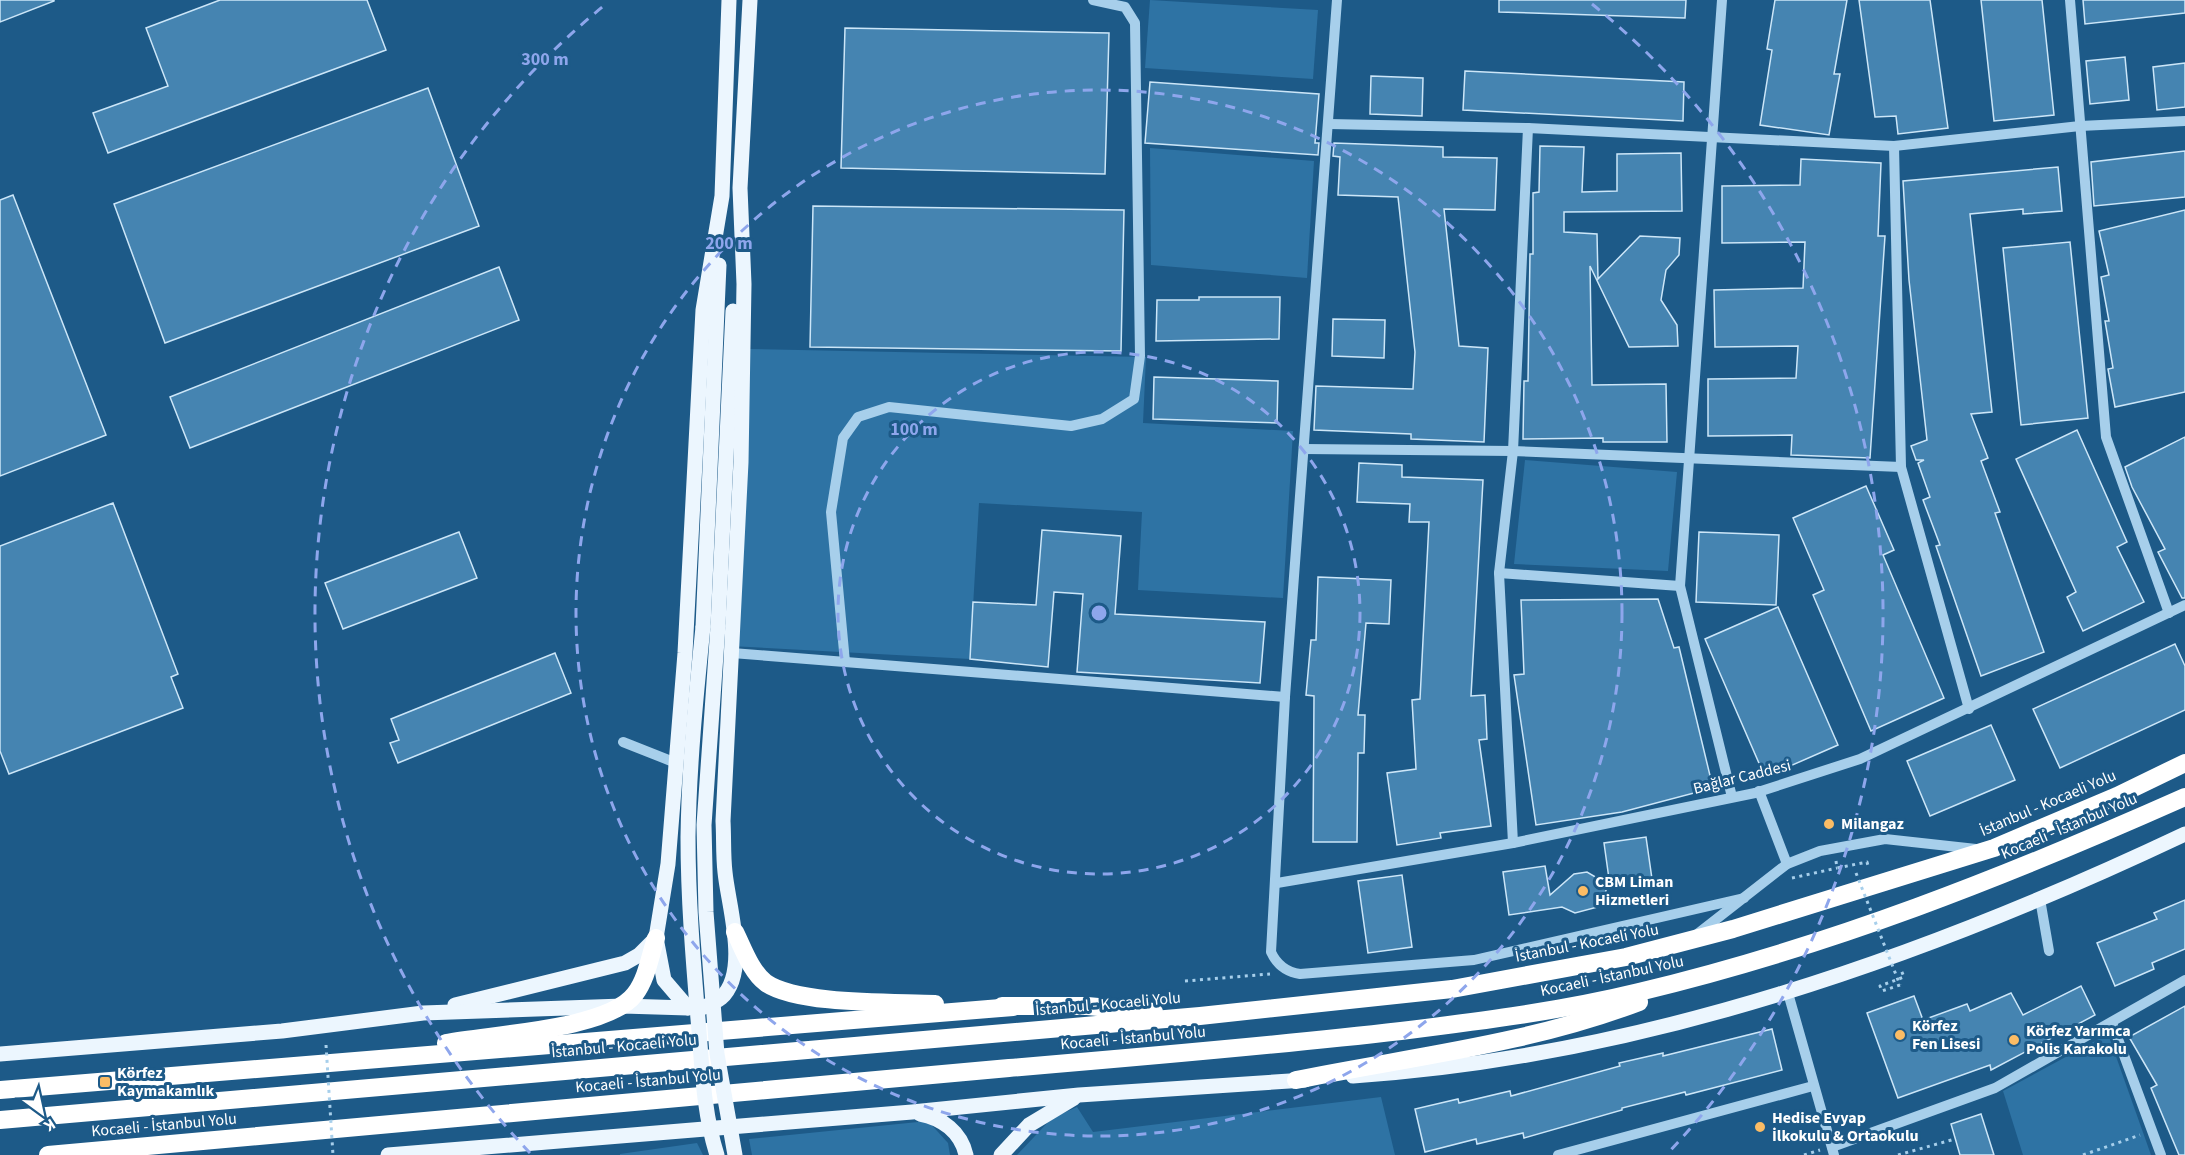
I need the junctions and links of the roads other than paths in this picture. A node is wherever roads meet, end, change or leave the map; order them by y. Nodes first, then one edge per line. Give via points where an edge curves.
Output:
1 (729, 0) edge
2 (750, 0) edge
3 (1094, 0) edge
4 (1337, 0) edge
5 (1722, 0) edge
6 (2070, 0) edge
7 (2185, 121) edge
8 (1329, 124) junction
9 (2080, 126) junction
10 (1528, 128) junction
11 (1711, 137) junction
12 (1894, 146) junction
13 (740, 188) junction
14 (723, 196) junction
15 (1304, 449) junction
16 (1513, 451) junction
17 (1688, 457) junction
18 (1900, 467) junction
19 (1499, 573) junction
20 (1680, 586) junction
21 (2185, 605) edge
22 (2169, 613) junction
23 (710, 626) junction
24 (732, 653) junction
25 (845, 662) junction
26 (1285, 697) junction
27 (1970, 709) junction
28 (623, 742) dead end
29 (676, 763) junction
30 (2185, 763) edge
31 (1759, 791) junction
32 (1732, 797) junction
33 (2185, 797) edge
34 (2185, 834) edge
35 (1513, 843) junction
36 (1994, 848) junction
37 (1787, 864) junction
38 (1277, 883) junction
39 (1744, 898) junction
40 (2040, 899) junction
41 (735, 932) junction
42 (656, 938) junction
43 (1688, 942) junction
44 (2049, 951) dead end
45 (1692, 979) junction
46 (2185, 980) edge
47 (1788, 993) junction
48 (623, 1006) junction
49 (704, 1007) joint
50 (1013, 1007) junction
51 (688, 1008) junction
52 (423, 1013) junction
53 (1195, 1016) junction
54 (2112, 1023) junction
55 (0, 1054) edge
56 (362, 1060) junction
57 (1296, 1080) junction
58 (1814, 1086) junction
59 (0, 1090) edge
60 (1079, 1095) junction
61 (912, 1112) junction
62 (0, 1120) edge
63 (1833, 1151) edge
64 (48, 1155) edge
65 (388, 1155) edge
66 (717, 1155) edge
67 (735, 1155) edge
68 (966, 1155) edge
69 (1001, 1155) edge
70 (1558, 1155) edge
71 (2161, 1155) edge

1 - 14 main road
2 - 13 main road
3 - 25 street via 1125,7 1135,23 1140,356 1134,399 1102,419 1071,426 889,407 858,417 843,438 831,512
4 - 8 street
5 - 11 street
6 - 9 street
7 - 9 street
8 - 10 street
8 - 15 street
9 - 12 street
9 - 22 street via 2106,437
10 - 11 street
10 - 16 street
11 - 12 street
11 - 17 street
12 - 18 street
13 - 23 main road
13 - 24 main road via 741,462
14 - 23 main road
14 - 29 main road via 704,310
15 - 16 street
15 - 26 street
16 - 17 street
16 - 19 street
17 - 18 street
17 - 20 street
18 - 27 street
19 - 20 street
19 - 35 street
20 - 32 street
21 - 22 street, Bağlar Caddesi
22 - 27 street, Bağlar Caddesi
23 - 66 main road, bridge via 692,742 688,836 703,1075
23 - 67 main road, bridge via 704,825 706,912 717,1054
24 - 25 street
24 - 41 main road via 723,821 725,873
25 - 26 street
26 - 38 street
27 - 31 street, Bağlar Caddesi via 1860,759
28 - 29 street
29 - 42 main road via 668,864
30 - 36 highway, İstanbul - Kocaeli Yolu
31 - 32 street, Bağlar Caddesi
31 - 37 street
32 - 35 street, Bağlar Caddesi
33 - 45 highway, Kocaeli - İstanbul Yolu via 1933,904
34 - 40 main road
35 - 38 street, Bağlar Caddesi
36 - 37 street via 1885,839 1820,851
36 - 43 highway, İstanbul - Kocaeli Yolu
37 - 39 street
38 - 39 street via 1271,952 1288,972 1300,974 1474,960
39 - 43 street
40 - 44 street
40 - 47 main road
41 - 49 main road via 729,986 721,998
41 - 50 highway via 757,974 783,992 873,1001
42 - 48 highway via 644,976
42 - 51 main road via 664,980
42 - 52 main road via 639,956 625,963
43 - 53 highway, İstanbul - Kocaeli Yolu via 1452,988
45 - 57 highway via 1575,1024
45 - 64 highway, Kocaeli - İstanbul Yolu via 1539,1012 1318,1041
46 - 54 street
47 - 57 main road via 1600,1040 1488,1062
47 - 58 street
48 - 51 main road
48 - 52 main road
48 - 56 highway via 577,1024 484,1036
49 - 51 street
50 - 53 highway via 1087,1006
50 - 56 highway
52 - 55 main road via 282,1031
53 - 62 highway, İstanbul - Kocaeli Yolu
54 - 63 street via 1995,1088
54 - 71 street
56 - 59 highway
57 - 60 main road
58 - 63 street
58 - 70 street
60 - 61 main road
60 - 69 main road via 1029,1125
61 - 65 main road
61 - 68 main road via 942,1122 956,1133

